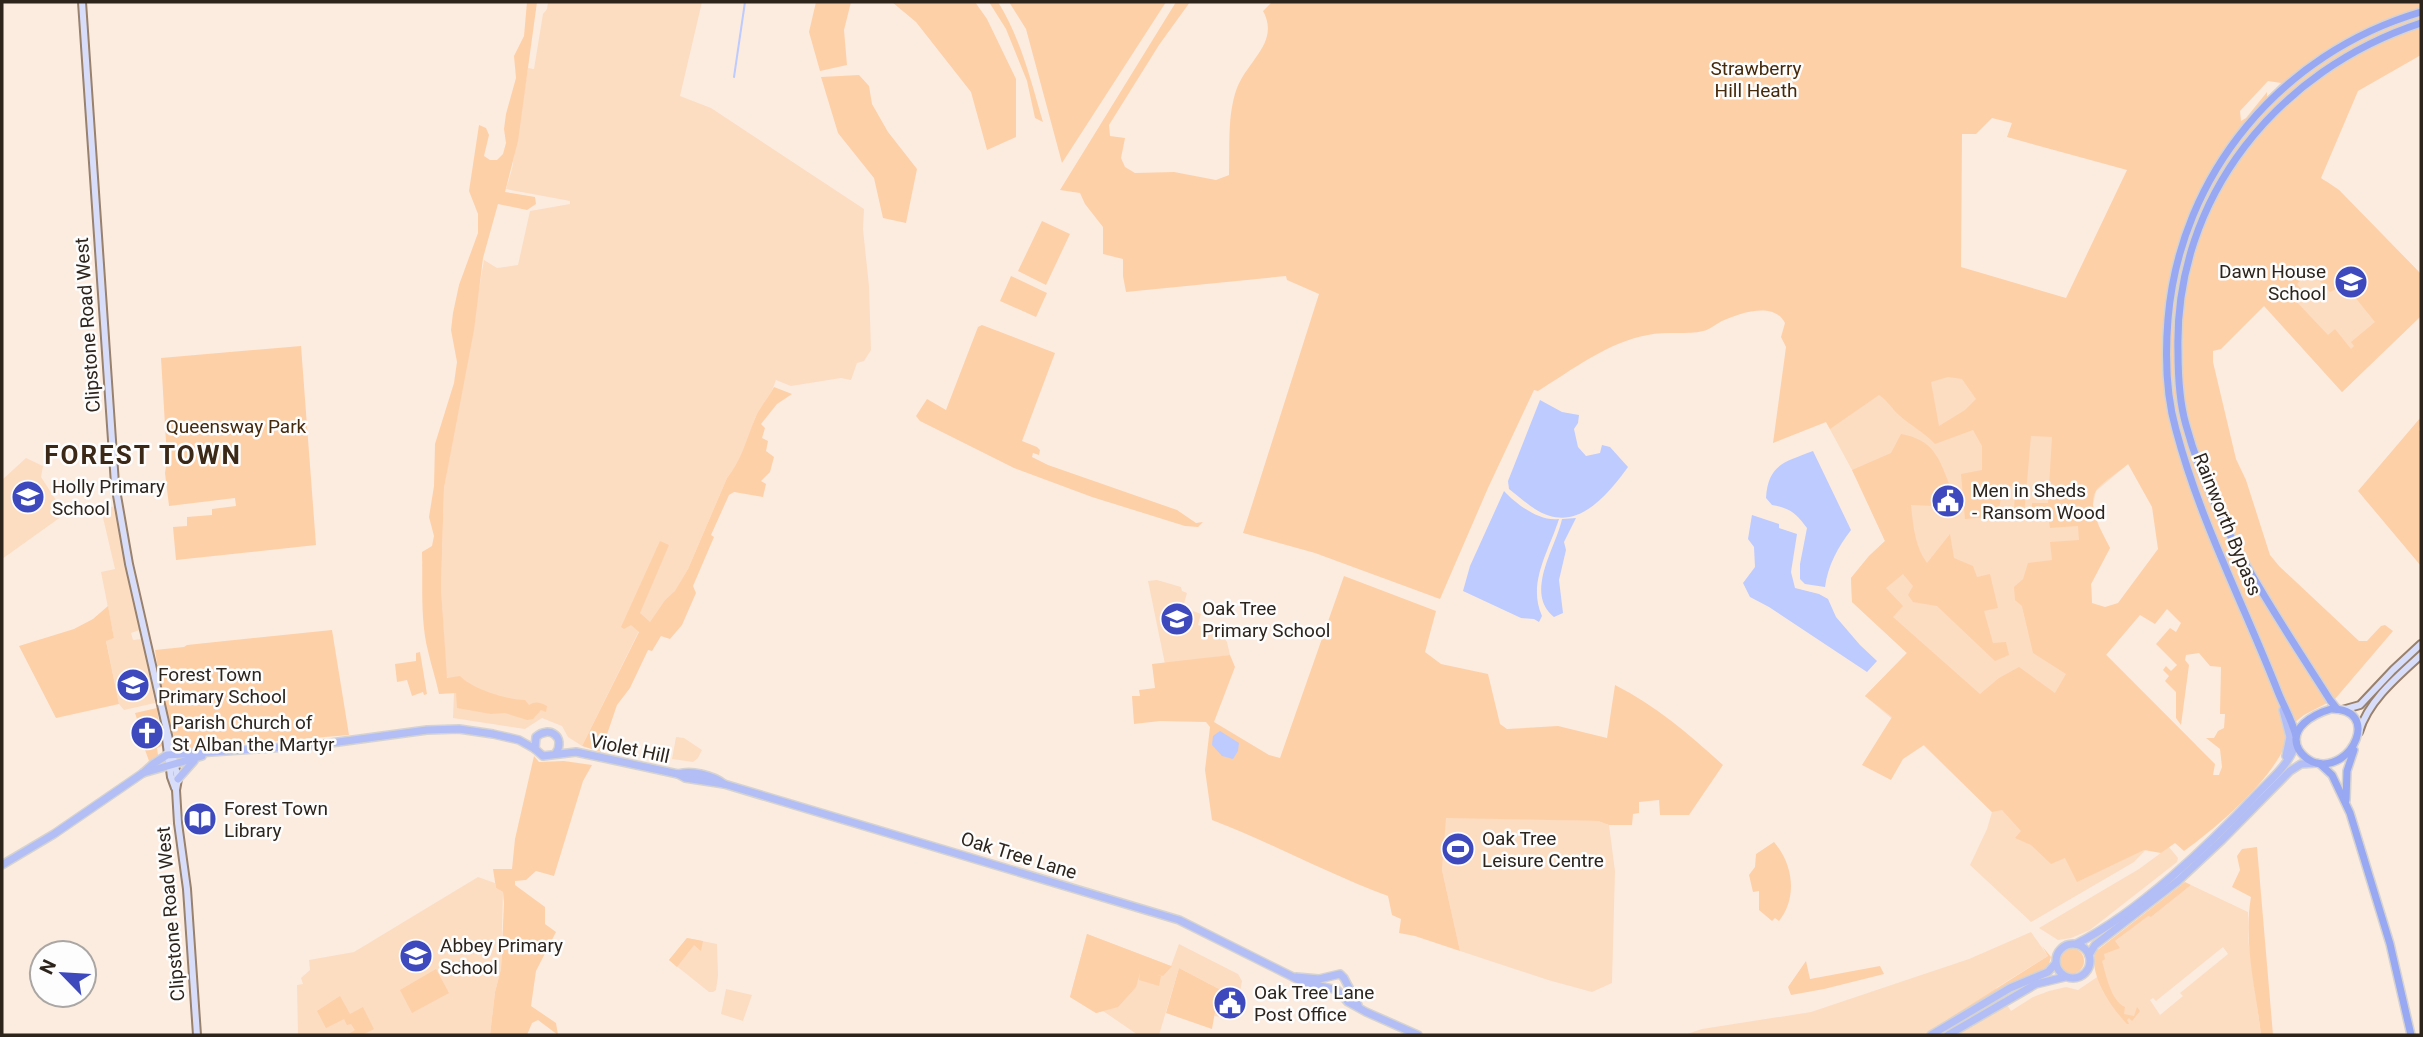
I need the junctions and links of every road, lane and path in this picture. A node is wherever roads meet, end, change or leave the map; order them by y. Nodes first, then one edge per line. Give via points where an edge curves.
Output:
1 (82, 2) edge
2 (2421, 12) edge
3 (2421, 23) edge
4 (2421, 644) edge
5 (2421, 655) edge
6 (2279, 696) junction
7 (2340, 709) junction
8 (2359, 733) junction
9 (536, 737) junction
10 (2296, 739) junction
11 (519, 740) junction
12 (559, 740) junction
13 (2357, 743) junction
14 (535, 749) junction
15 (576, 752) junction
16 (556, 753) junction
17 (200, 756) junction
18 (171, 760) junction
19 (2319, 764) junction
20 (701, 778) joint
21 (178, 779) junction
22 (2270, 780) junction
23 (176, 790) junction
24 (2346, 801) junction
25 (2, 865) edge
26 (2076, 944) junction
27 (2089, 955) junction
28 (2056, 964) junction
29 (1332, 976) junction
30 (2065, 976) junction
31 (1296, 977) junction
32 (1345, 983) junction
33 (1334, 989) junction
34 (1358, 1006) junction
35 (197, 1035) edge
36 (1418, 1035) edge
37 (1931, 1035) edge
38 (1948, 1035) edge
39 (2411, 1035) edge

1 - 18 main road, Clipstone Road West via 115,484
2 - 6 highway, Rainworth Bypass via 2375,28 2332,51 2257,113 2207,184 2188,225 2174,273 2166,355 2175,427 2191,483
3 - 7 highway, Rainworth Bypass via 2340,59 2289,97 2251,137 2207,210 2189,260 2179,309 2178,377 2185,423 2203,479 2272,608
4 - 7 main road via 2360,705
5 - 8 main road via 2375,703
6 - 10 highway, Rainworth Bypass
6 - 22 main road via 2290,744
7 - 8 highway via 2353,717
7 - 10 highway via 2313,716
8 - 13 highway
9 - 11 main road
9 - 12 main road via 550,731
9 - 14 main road
10 - 19 highway via 2302,754
10 - 22 main road via 2291,757
11 - 14 main road
11 - 17 main road via 441,729
12 - 15 main road, Violet Hill
12 - 16 main road
13 - 19 highway via 2343,756
13 - 24 highway via 2348,764
14 - 16 main road via 542,756
15 - 16 main road, Violet Hill
15 - 20 main road, Violet Hill
17 - 18 main road
17 - 21 main road
18 - 21 main road, Clipstone Road West
18 - 23 main road, Clipstone Road West
18 - 25 main road via 153,764
19 - 24 highway via 2332,775
19 - 27 main road via 2301,764 2290,771 2222,841 2095,945
20 - 31 main road, Oak Tree Lane via 1179,920
21 - 23 main road, Clipstone Road West
22 - 26 main road via 2188,861
23 - 35 main road, Clipstone Road West
24 - 39 highway via 2390,944
26 - 27 main road
26 - 28 main road via 2062,947
27 - 30 main road via 2089,968 2082,975
28 - 30 main road
28 - 37 main road
29 - 31 main road, Oak Tree Lane
29 - 32 main road via 1340,974
29 - 33 main road via 1329,983
30 - 38 main road via 2036,984
31 - 33 main road, Oak Tree Lane
32 - 33 main road
32 - 34 main road
33 - 34 main road, Oak Tree Lane
34 - 36 main road, Oak Tree Lane

